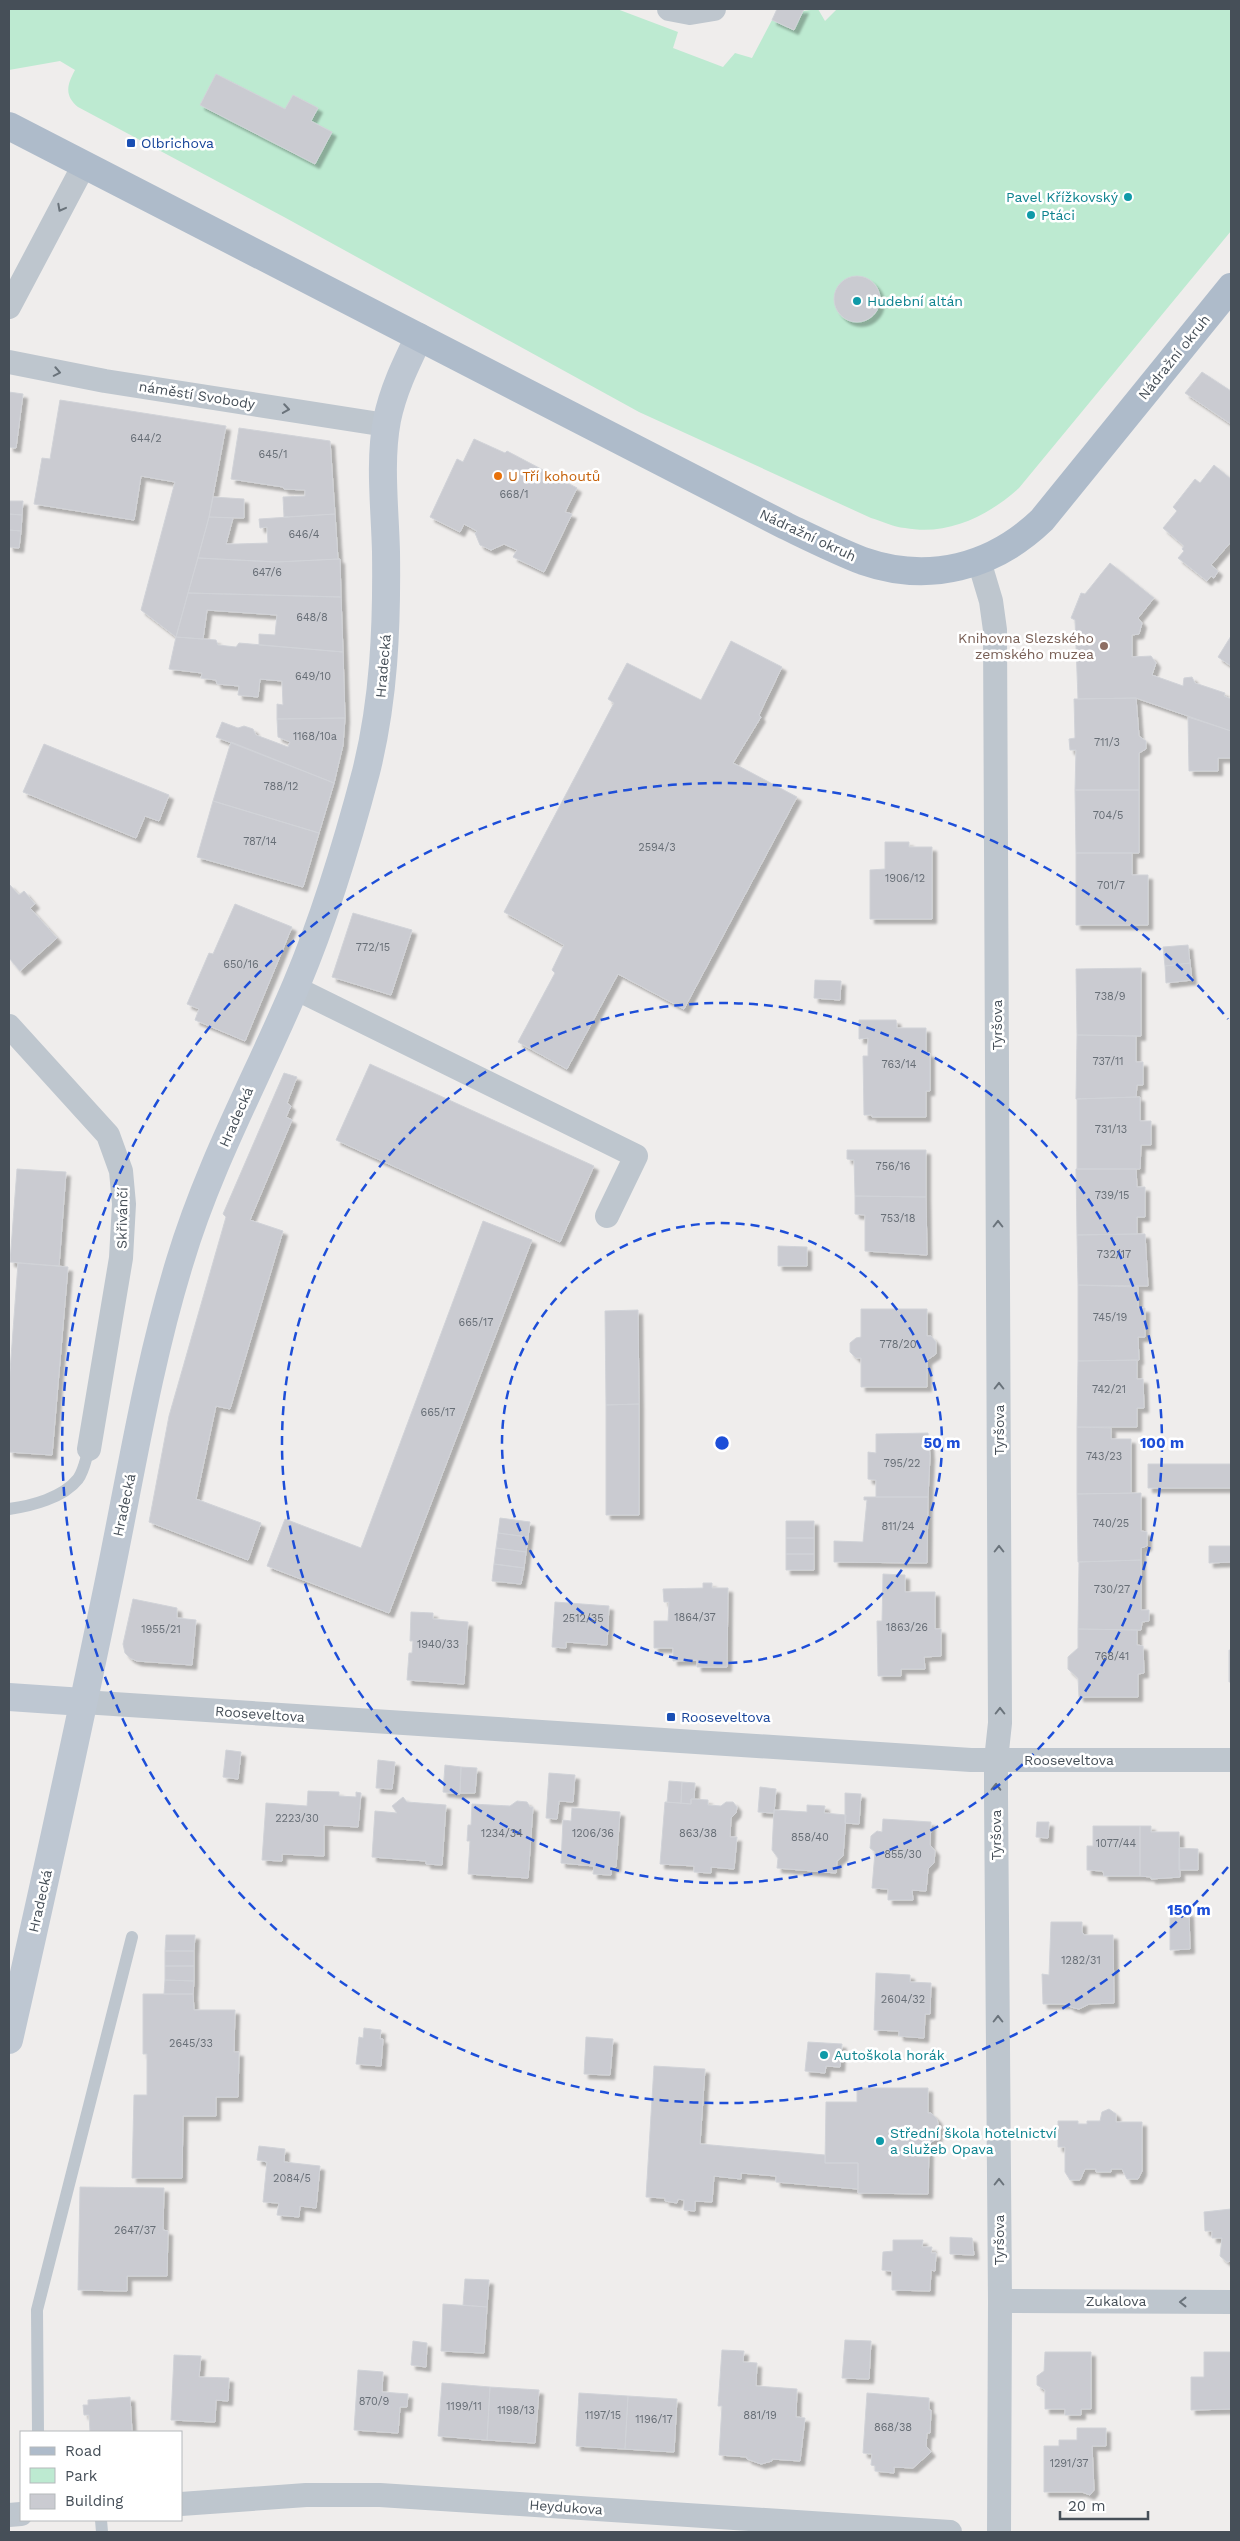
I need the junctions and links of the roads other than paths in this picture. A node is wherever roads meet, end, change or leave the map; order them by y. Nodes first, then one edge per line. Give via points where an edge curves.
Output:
1 (668, 9) edge
2 (711, 10) edge
3 (9, 126) edge
4 (84, 165) junction
5 (1231, 286) edge
6 (9, 307) edge
7 (419, 337) junction
8 (9, 362) edge
9 (386, 425) junction
10 (979, 561) junction
11 (295, 988) junction
12 (9, 1026) edge
13 (607, 1216) dead end
14 (89, 1449) joint
15 (9, 1509) edge
16 (9, 1697) edge
17 (83, 1702) junction
18 (996, 1760) junction
19 (1231, 1760) edge
20 (132, 1937) dead end
21 (9, 2040) edge
22 (1000, 2301) junction
23 (1231, 2302) edge
24 (38, 2431) edge
25 (182, 2504) edge
26 (950, 2532) edge
27 (999, 2532) edge

1 - 2 street via 690,13
3 - 4 main road
4 -> 6 street
4 - 7 main road
5 - 10 main road, Nádražní okruh via 1042,520 1022,539
7 - 9 main road, Hradecká via 397,383
7 - 10 main road, Nádražní okruh via 786,526 864,561 898,569 928,570
8 -> 9 street, náměstí Svobody via 105,381
9 - 11 main road, Hradecká via 387,608 380,702 367,768 335,883
18 -> 10 street, Tyršova via 1000,1724 995,630 991,601
11 - 13 street via 636,1156
11 - 17 main road, Hradecká via 212,1173 179,1263 149,1384
12 - 14 street, Skřivánčí via 108,1135 121,1171 124,1204 120,1258
14 - 15 lane via 78,1478 64,1490 56,1496
16 - 17 main road, Rooseveltova
17 - 18 street, Rooseveltova
17 - 21 main road, Hradecká
18 - 19 street, Rooseveltova
22 -> 18 street, Tyršova
20 - 24 lane via 37,2310
23 -> 22 street, Zukalova
22 - 27 street, Tyršova
25 - 26 street, Heydukova via 380,2495

